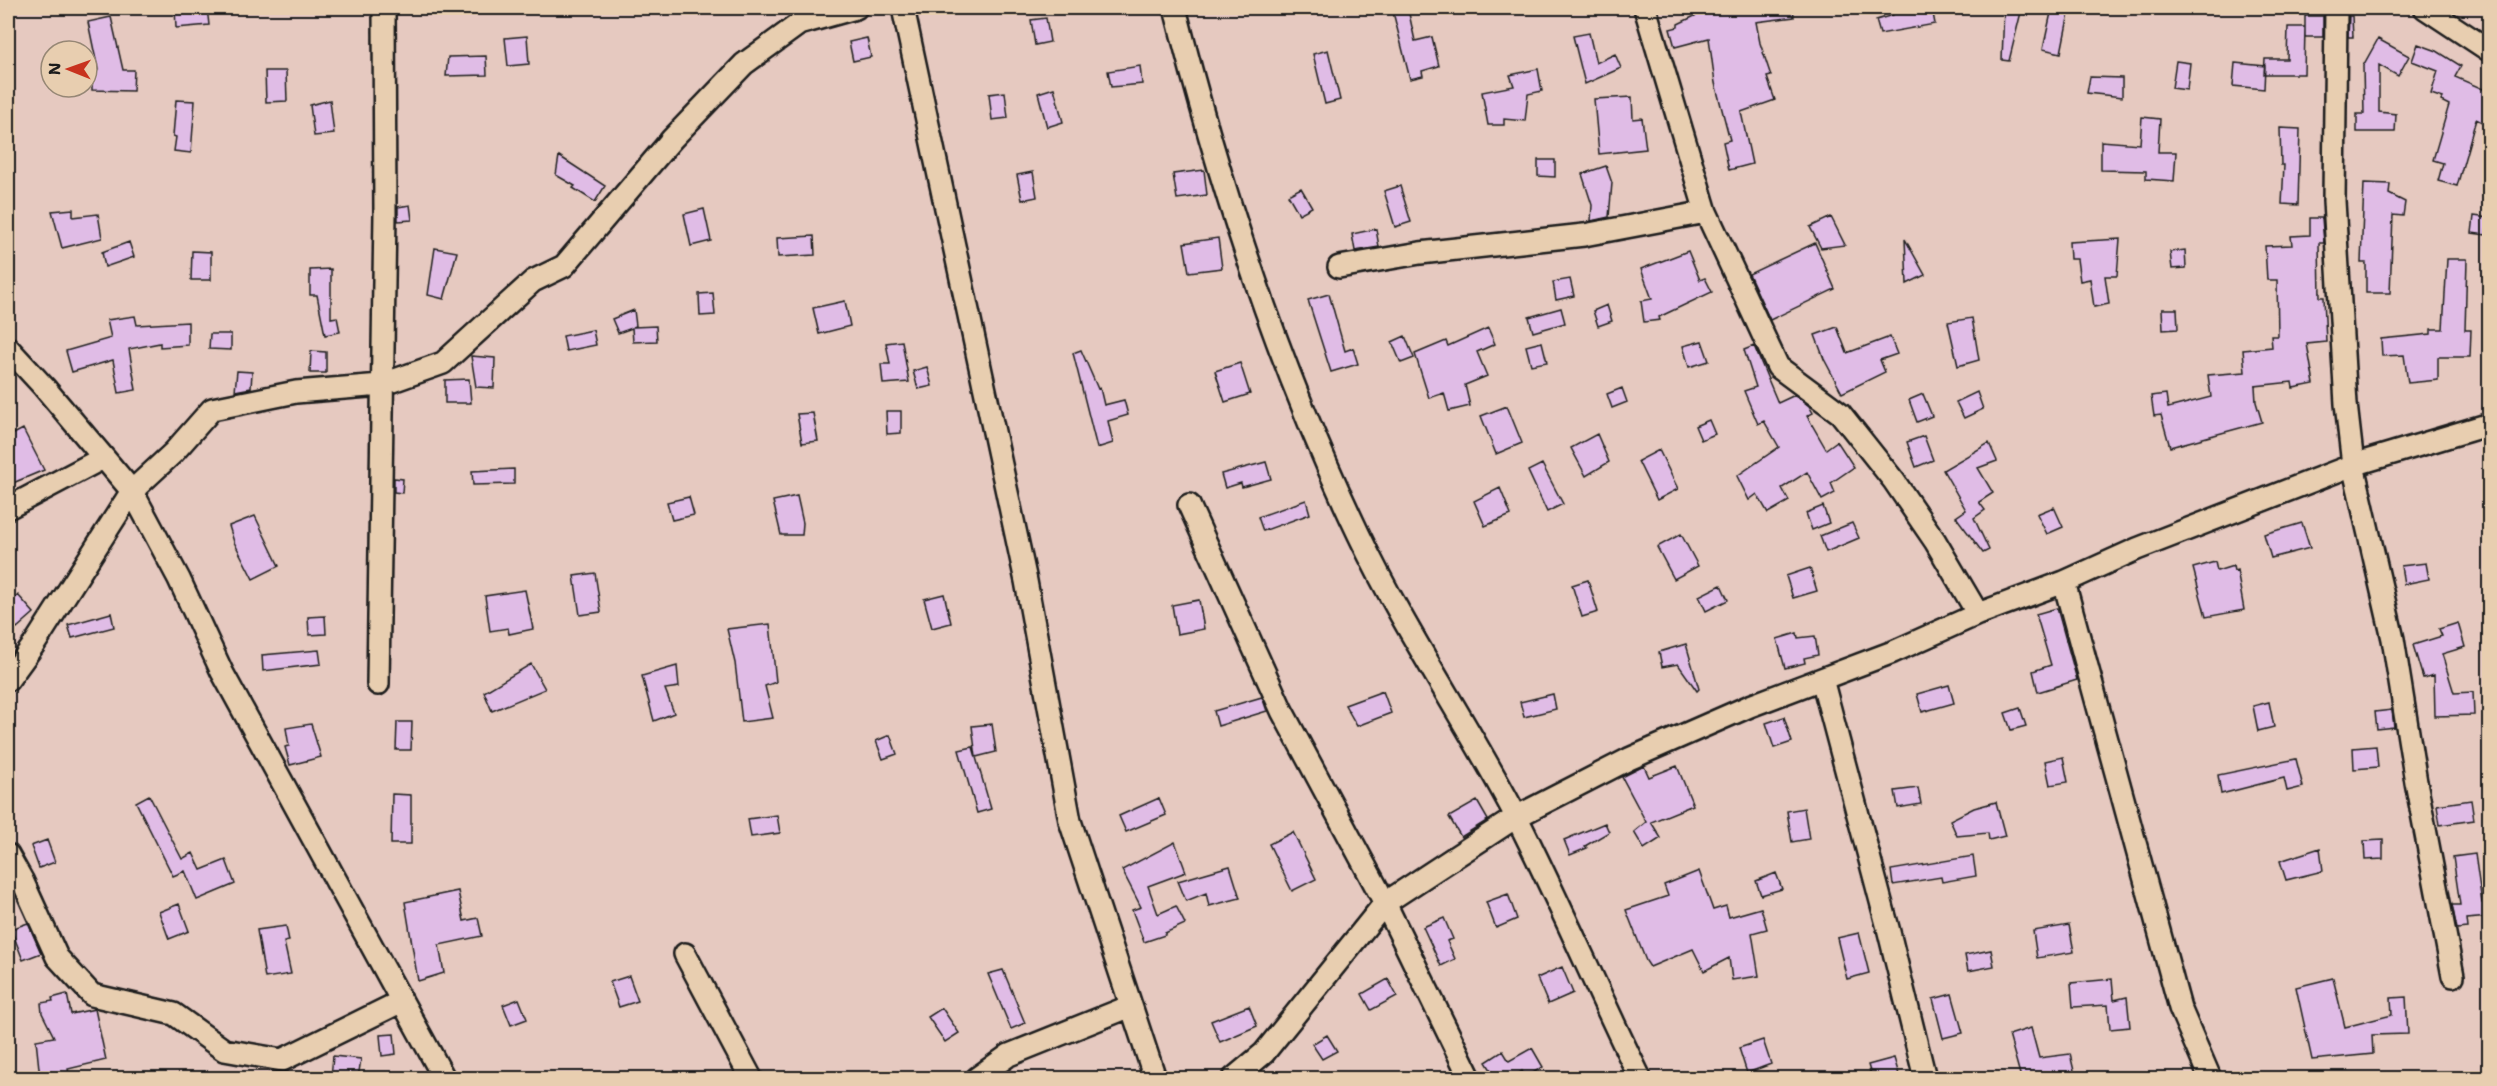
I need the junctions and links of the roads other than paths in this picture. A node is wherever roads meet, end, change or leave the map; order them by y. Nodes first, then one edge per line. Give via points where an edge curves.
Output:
1 (384, 8) edge
2 (856, 8) edge
3 (903, 8) edge
4 (1175, 8) edge
5 (1645, 8) edge
6 (2336, 8) edge
7 (2425, 8) edge
8 (2490, 51) edge
9 (1706, 212) junction
10 (1339, 267) dead end
11 (8, 348) edge
12 (381, 385) junction
13 (2490, 424) edge
14 (103, 458) junction
15 (2353, 465) junction
16 (132, 491) junction
17 (1189, 505) dead end
18 (8, 508) edge
19 (2064, 582) junction
20 (1978, 614) junction
21 (1822, 679) junction
22 (8, 680) edge
23 (378, 684) dead end
24 (1516, 817) junction
25 (8, 855) edge
26 (1385, 903) junction
27 (685, 954) dead end
28 (2453, 976) dead end
29 (402, 1001) junction
30 (1131, 1006) junction
31 (444, 1078) edge
32 (751, 1078) edge
33 (976, 1078) edge
34 (1155, 1078) edge
35 (1234, 1078) edge
36 (1470, 1078) edge
37 (1640, 1078) edge
38 (1925, 1078) edge
39 (2210, 1078) edge

1 - 12 street
2 - 12 street via 799,24 744,64 672,139 564,266 533,282 443,363
3 - 30 street via 1026,581 1070,821
4 - 24 street via 1249,259 1308,417 1359,536
5 - 9 street
6 - 15 street via 2334,201
7 - 8 street
9 - 10 street via 1584,235 1419,253
9 - 20 street via 1778,367 1840,413 1894,481
11 - 14 street
12 - 16 street via 296,392 212,409
12 - 23 street
13 - 15 street
14 - 16 street
14 - 18 street
15 - 19 street via 2137,549
15 - 28 street via 2393,639
16 - 22 street
16 - 29 street via 222,672
17 - 26 street via 1282,711
19 - 20 street
19 - 39 street via 2180,1008
20 - 21 street
21 - 24 street via 1629,759
21 - 38 street
24 - 26 street
24 - 37 street
25 - 29 street via 57,957 92,995 174,1014 224,1050 282,1060
26 - 35 street via 1264,1053
26 - 36 street
27 - 32 street
29 - 31 street
30 - 33 street via 1009,1055
30 - 34 street

